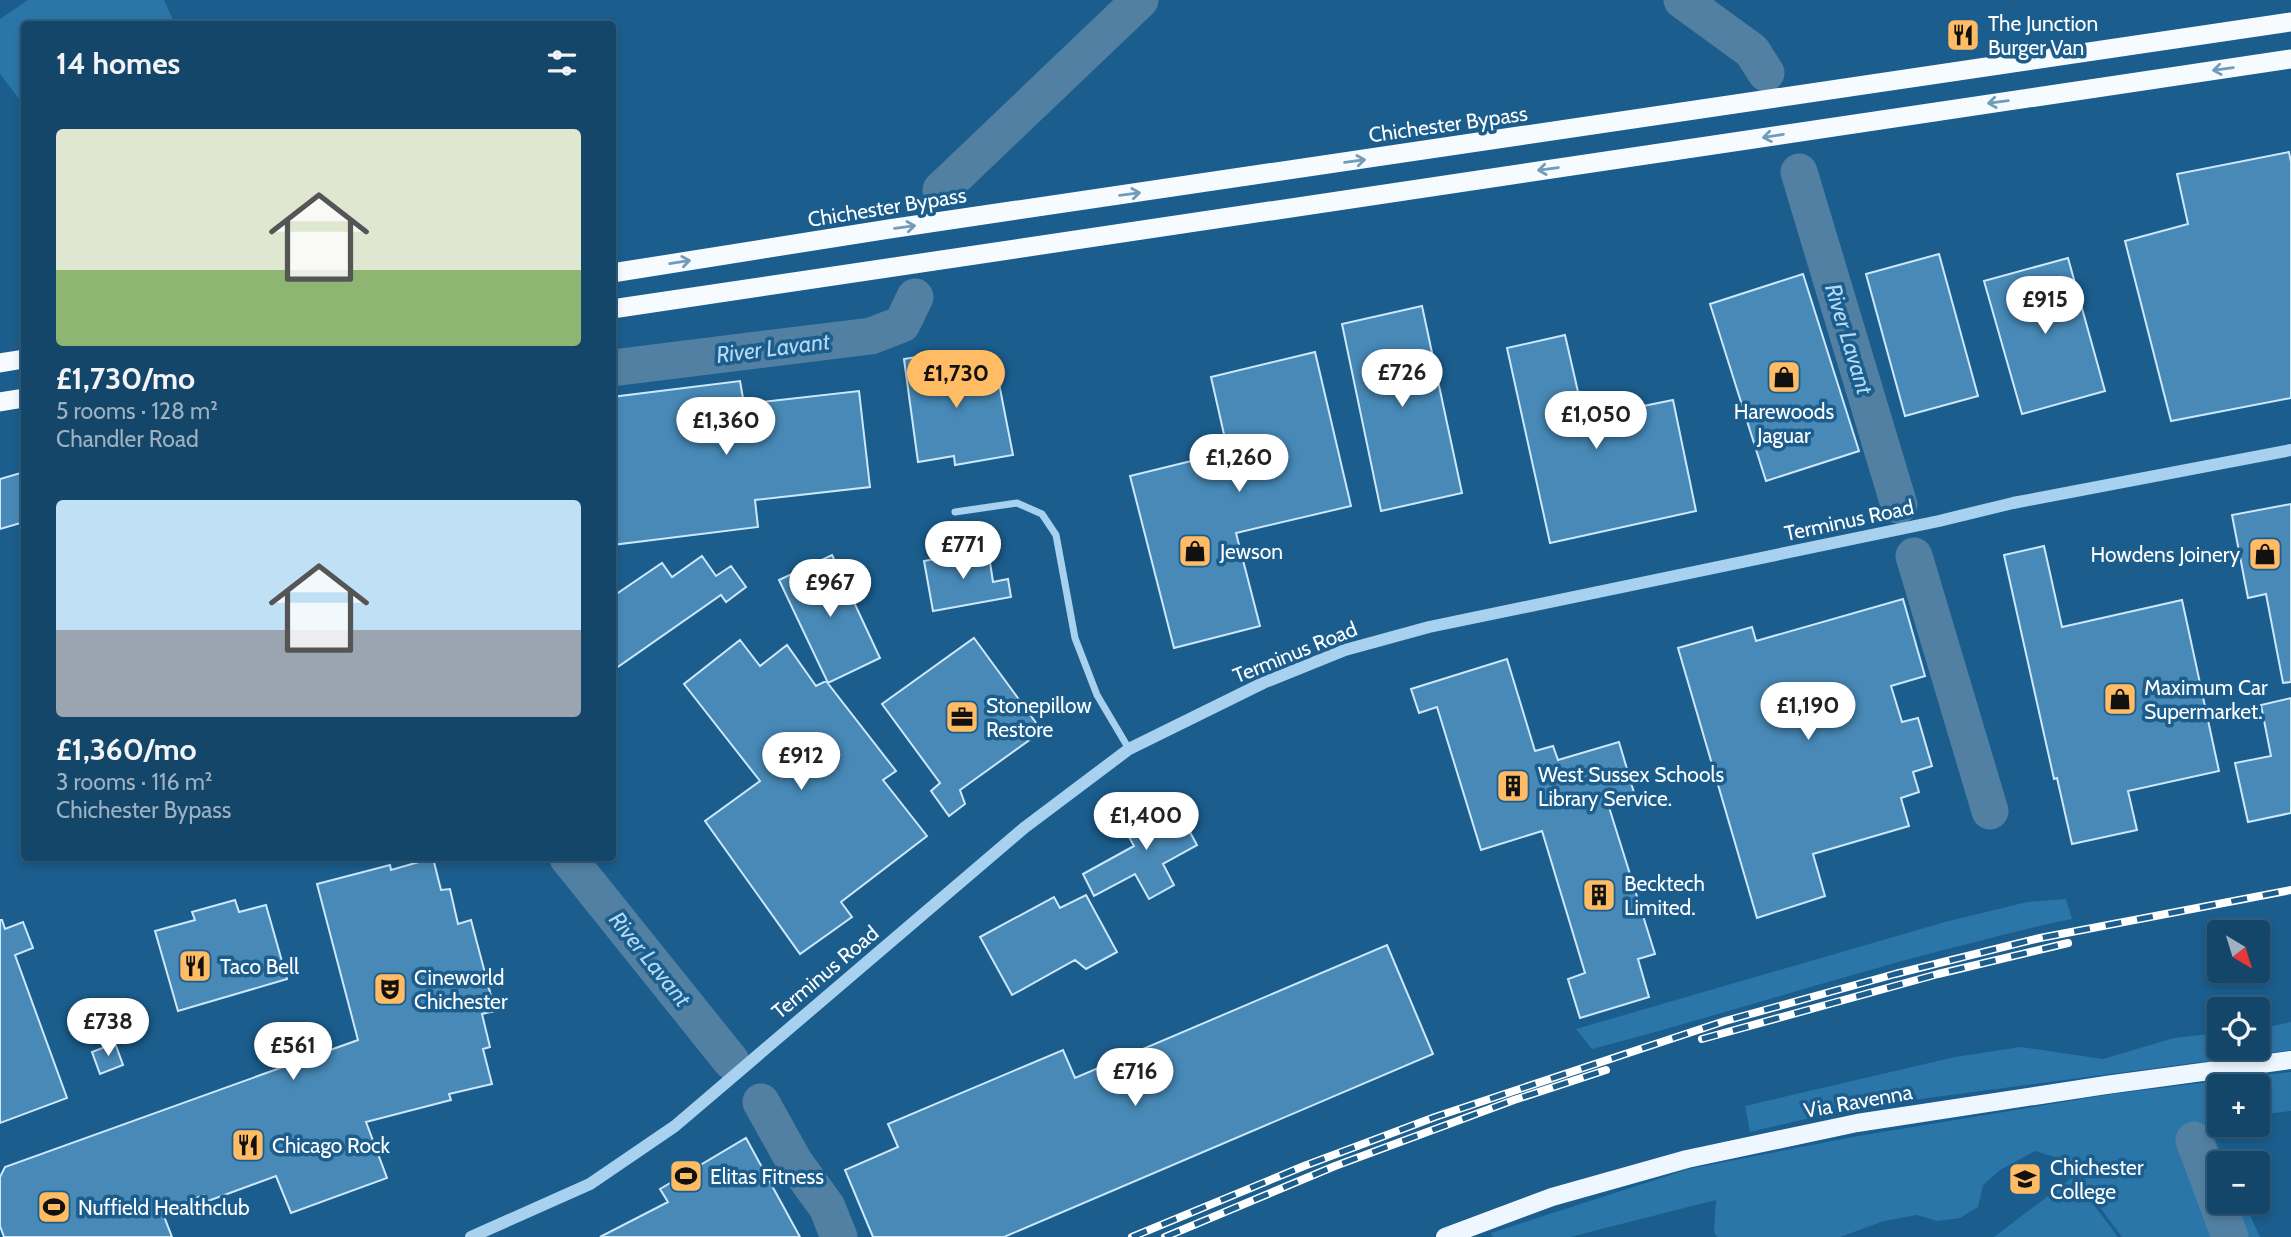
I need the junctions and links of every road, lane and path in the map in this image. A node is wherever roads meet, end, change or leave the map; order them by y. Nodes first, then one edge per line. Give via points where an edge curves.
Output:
1 (2291, 22) edge
2 (2291, 59) edge
3 (616, 272) edge
4 (616, 308) edge
5 (21, 360) edge
6 (0, 363) edge
7 (21, 398) edge
8 (0, 402) edge
9 (2291, 450) edge
10 (955, 512) dead end
11 (1129, 749) junction
12 (2291, 1060) edge
13 (471, 1237) edge
14 (1445, 1237) edge

3 -> 1 highway, Chichester Bypass
2 -> 4 highway
5 - 6 highway
7 - 8 highway
9 - 11 street, Terminus Road via 2013,503 1383,638 1264,683
10 - 11 street via 1017,503 1042,514 1056,535 1074,638 1097,695
11 - 13 street, Terminus Road via 1024,828 675,1126 590,1184
12 - 14 main road, Via Ravenna via 1857,1123 1687,1158 1552,1197

